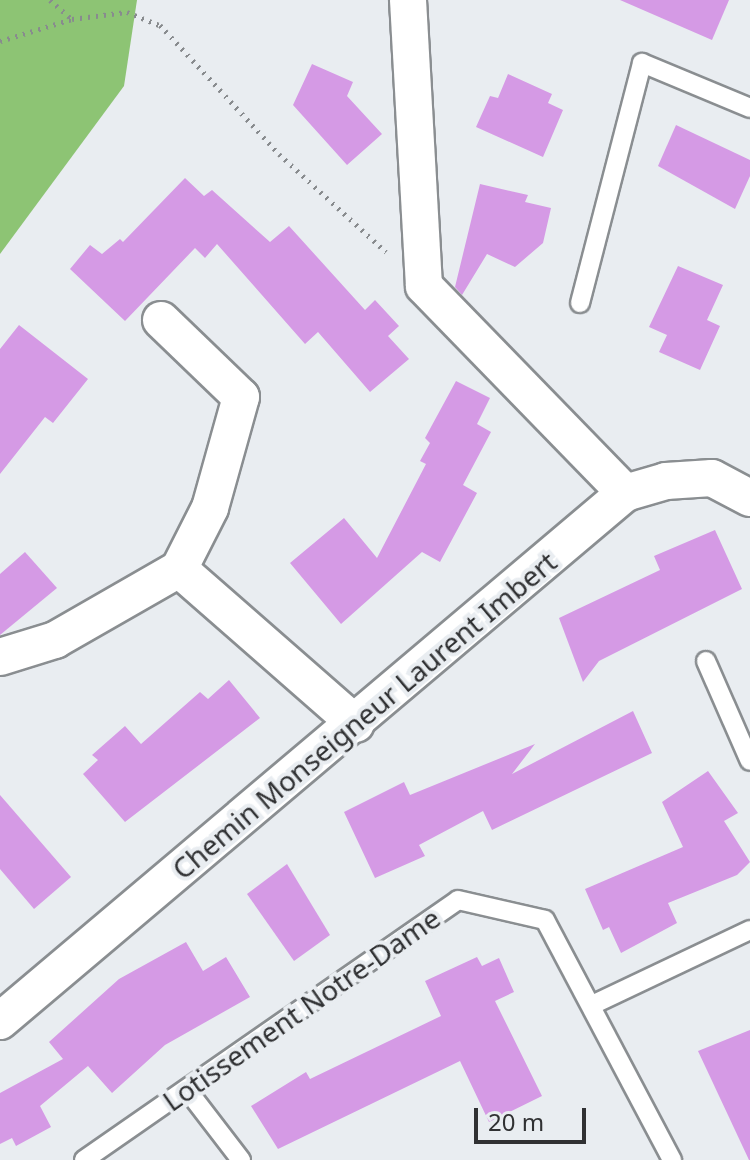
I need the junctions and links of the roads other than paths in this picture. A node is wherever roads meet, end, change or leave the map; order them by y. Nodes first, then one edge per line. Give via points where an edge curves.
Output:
1 (408, 0) edge
2 (750, 108) edge
3 (580, 303) dead end
4 (161, 320) dead end
5 (625, 493) junction
6 (750, 498) edge
7 (179, 569) junction
8 (0, 657) edge
9 (706, 661) dead end
10 (356, 724) junction
11 (750, 761) edge
12 (750, 930) edge
13 (592, 1005) junction
14 (0, 1021) edge
15 (188, 1091) junction
16 (84, 1160) edge
17 (241, 1160) edge
18 (672, 1160) edge

1 - 5 street via 424,286 433,302
2 - 3 lane via 642,63
4 - 7 street via 241,397 210,508
5 - 6 street, Chemin Monseigneur Laurent Imbert via 666,481 712,478
5 - 10 street, Chemin Monseigneur Laurent Imbert
7 - 8 street via 55,640
7 - 10 street
9 - 11 lane
10 - 14 street, Chemin Monseigneur Laurent Imbert
12 - 13 lane
13 - 15 lane, Lotissement Notre-Dame via 545,920 458,900
13 - 18 lane, Lotissement Notre-Dame
15 - 16 lane, Lotissement Notre-Dame
15 - 17 lane

